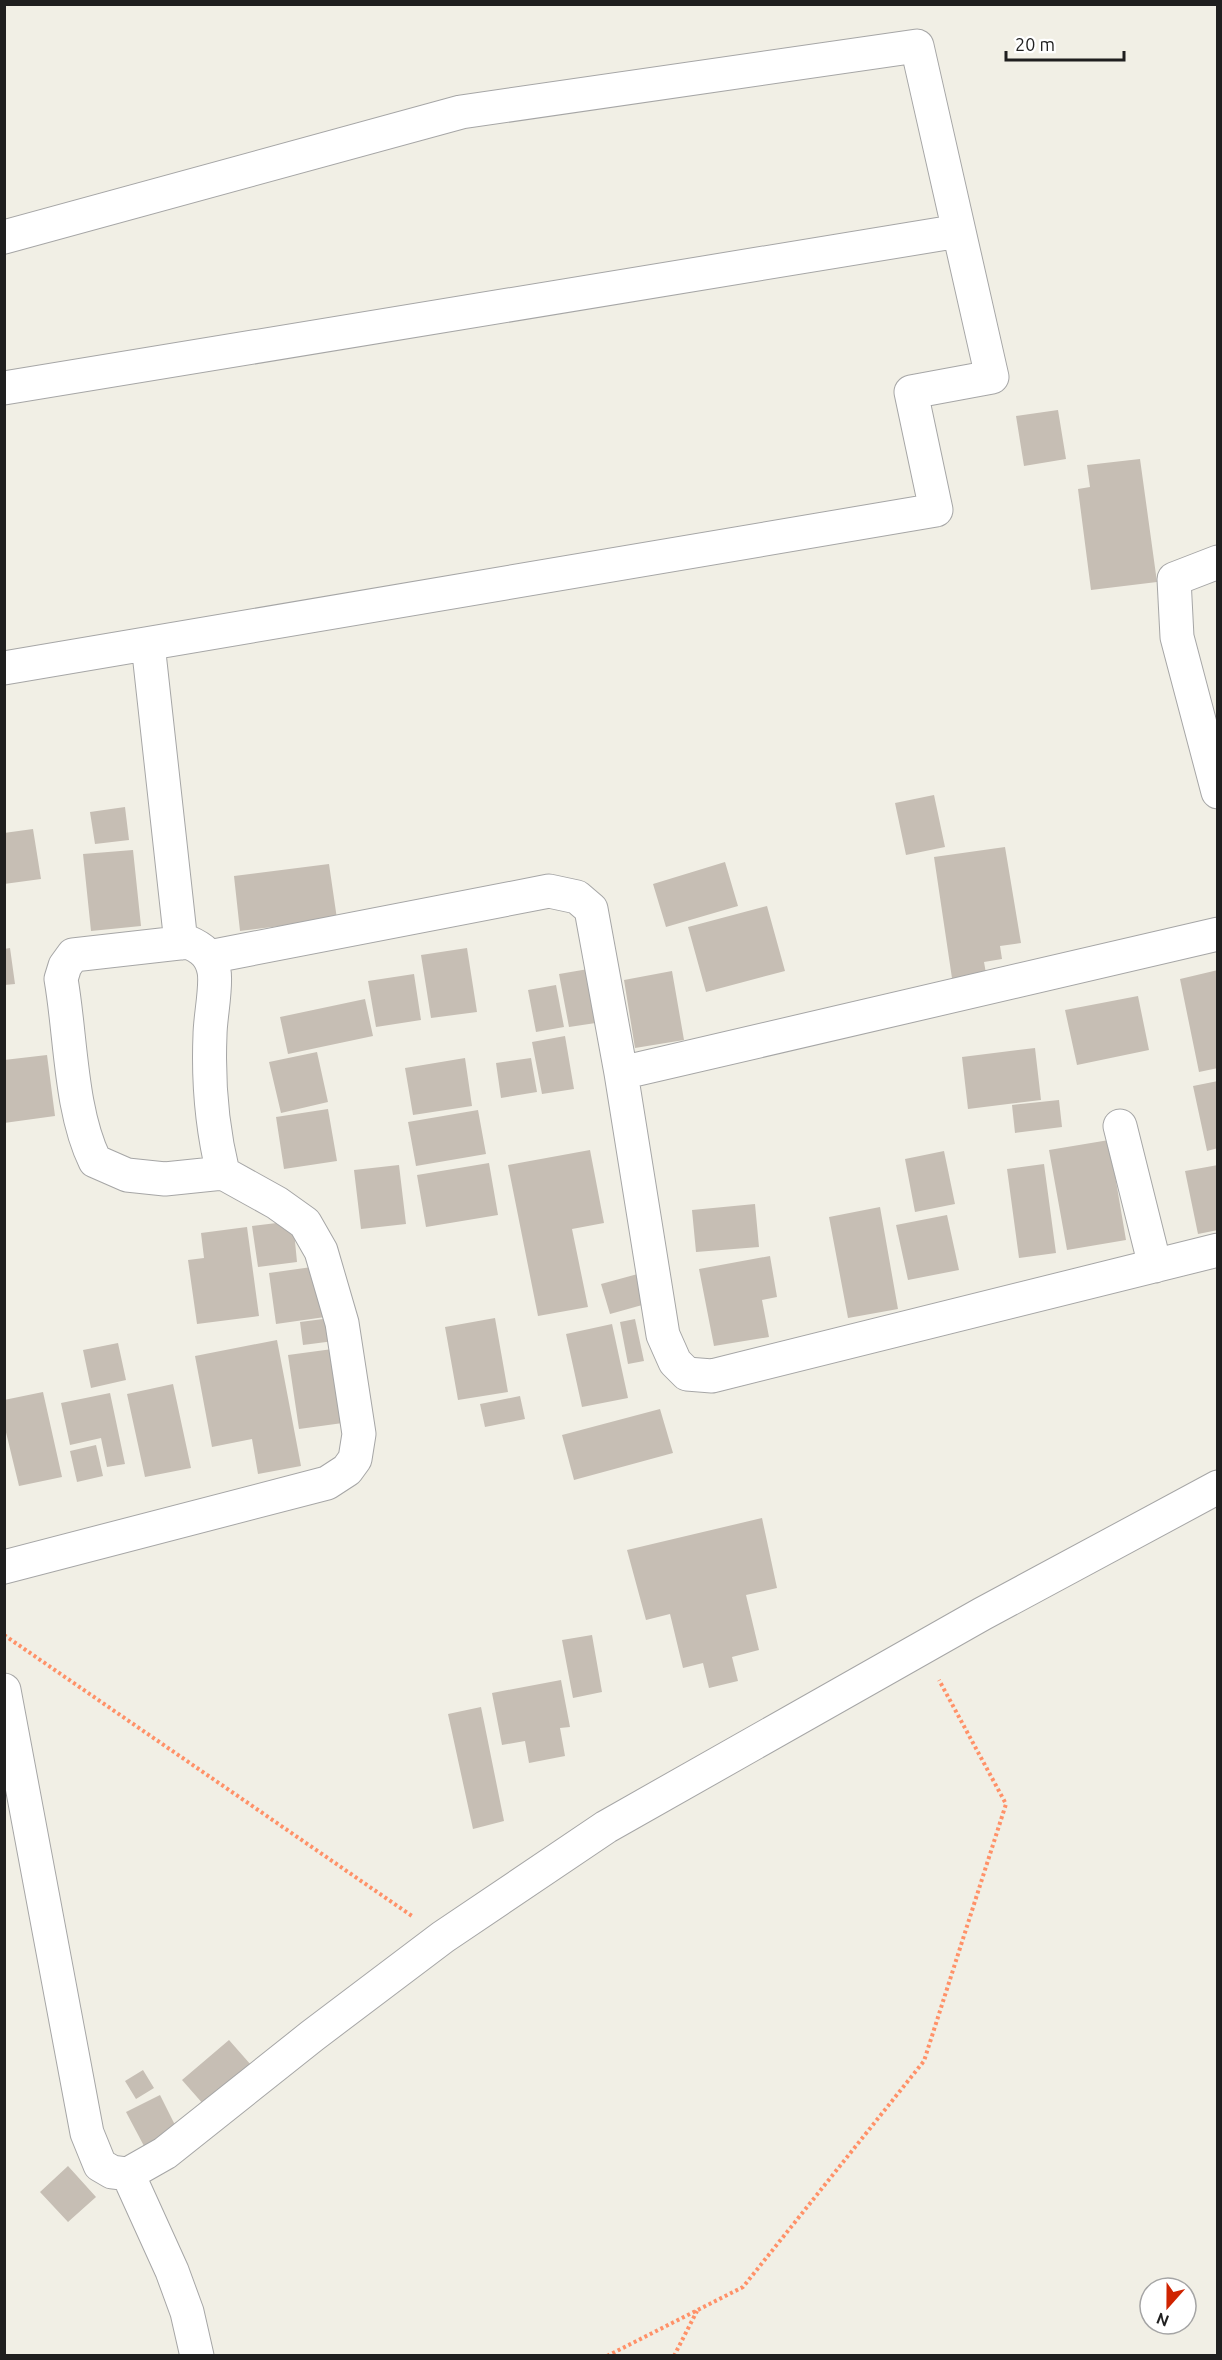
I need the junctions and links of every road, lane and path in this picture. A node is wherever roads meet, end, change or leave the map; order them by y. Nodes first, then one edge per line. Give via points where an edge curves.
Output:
1 (959, 231) junction
2 (4, 237) edge
3 (4, 388) edge
4 (1218, 562) edge
5 (147, 644) junction
6 (4, 668) edge
7 (1218, 792) edge
8 (1218, 934) edge
9 (195, 950) junction
10 (621, 1073) junction
11 (1120, 1126) dead end
12 (223, 1173) junction
13 (1218, 1250) edge
14 (1155, 1266) junction
15 (1218, 1487) edge
16 (4, 1566) edge
17 (4, 1635) edge
18 (922, 1648) junction
19 (4, 1690) edge
20 (442, 1937) junction
21 (128, 2174) junction
22 (697, 2310) junction
23 (197, 2355) edge
24 (607, 2355) edge
25 (674, 2355) edge

1 - 2 street via 917,46 461,112
1 - 3 street
1 - 5 street via 992,377 911,392 936,510
4 - 7 street via 1174,579 1177,638
5 - 6 street
5 - 9 street
8 - 10 street
9 - 10 street via 549,891 577,897 591,909
9 - 12 street via 215,972 208,1066
9 - 12 street via 73,955 61,979 80,1117 95,1161 127,1175 165,1179
10 - 14 street via 663,1335 675,1362 687,1374 712,1376
11 - 14 street
12 - 16 street via 305,1223 321,1251 342,1323 359,1434 355,1459 347,1470 327,1483
13 - 14 street
15 - 18 street
17 - 20 path
18 - 20 street via 606,1827
18 - 22 path via 1006,1804 924,2061 743,2287
19 - 21 street via 87,2133 100,2165
20 - 21 street via 165,2153
21 - 23 street via 172,2271
22 - 24 path
22 - 25 path

